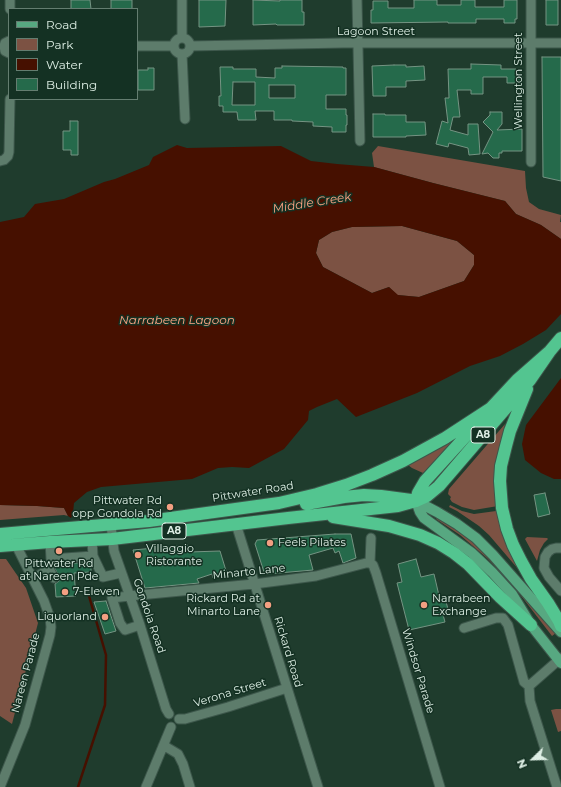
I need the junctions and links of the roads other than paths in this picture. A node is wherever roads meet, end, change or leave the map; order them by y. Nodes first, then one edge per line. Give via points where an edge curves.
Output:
1 (182, 0) edge
2 (357, 0) edge
3 (530, 0) edge
4 (182, 38) junction
5 (561, 43) edge
6 (358, 44) junction
7 (531, 44) junction
8 (138, 46) edge
9 (174, 46) junction
10 (190, 46) junction
11 (182, 54) junction
12 (10, 100) edge
13 (185, 119) dead end
14 (360, 141) dead end
15 (0, 161) edge
16 (532, 162) dead end
17 (561, 338) edge
18 (550, 351) junction
19 (530, 380) junction
20 (491, 408) junction
21 (416, 501) junction
22 (279, 503) junction
23 (318, 515) junction
24 (236, 524) junction
25 (111, 525) junction
26 (0, 534) edge
27 (371, 538) dead end
28 (112, 539) junction
29 (92, 540) junction
30 (50, 542) junction
31 (16, 545) junction
32 (0, 546) edge
33 (561, 548) edge
34 (93, 556) junction
35 (51, 559) junction
36 (370, 563) junction
37 (49, 569) junction
38 (121, 573) junction
39 (54, 578) dead end
40 (33, 579) junction
41 (254, 584) junction
42 (561, 591) edge
43 (129, 596) junction
44 (140, 625) junction
45 (530, 625) junction
46 (561, 626) edge
47 (464, 628) dead end
48 (561, 632) edge
49 (560, 660) edge
50 (528, 686) junction
51 (287, 688) junction
52 (169, 714) junction
53 (179, 719) junction
54 (171, 727) junction
55 (163, 746) junction
56 (557, 786) edge
57 (0, 787) edge
58 (146, 787) edge
59 (190, 787) edge
60 (318, 787) edge
61 (440, 787) edge

1 - 4 street
2 - 6 street
3 - 7 street, Wellington Street
4 - 9 street via 177,40
4 - 10 street via 188,40
5 - 7 street, Lagoon Street
6 - 7 street, Lagoon Street
6 - 10 street, Lagoon Street
6 - 14 street
7 - 16 street, Wellington Street
8 - 9 street
9 - 11 street via 177,52
10 - 11 street via 188,52
11 - 13 street
12 - 15 street via 9,152 8,156
17 - 18 highway, Pittwater Road / A8
18 - 19 highway, Pittwater Road / A8
18 - 20 highway, Pittwater Road / A8 via 517,380
19 - 21 highway, Pittwater Road / A8 via 439,486
19 - 46 highway via 510,431 501,466 501,502 513,545
20 - 21 highway, Pittwater Road / A8 via 425,480
20 - 22 highway, Pittwater Road / A8 via 439,442 377,473 324,492
21 - 22 highway via 364,495 303,504
21 - 23 highway, Pittwater Road / A8 via 398,506
21 - 45 main road via 424,518 472,553 492,572 512,594
21 - 48 main road via 476,538
22 - 25 highway, Pittwater Road / A8
23 - 24 highway, Pittwater Road / A8
23 - 45 highway via 389,526 438,543 468,564
24 - 28 highway, Pittwater Road / A8
24 - 41 street, Rickard Road
25 - 26 highway, Pittwater Road / A8
25 - 28 street, Gondola Road
27 - 36 street
28 - 29 highway, Pittwater Road / A8
28 - 38 street, Gondola Road
29 - 30 highway, Pittwater Road / A8
29 - 34 street
30 - 31 highway, Pittwater Road / A8
30 - 35 street
31 - 32 highway, Pittwater Road / A8
31 - 40 street, Nareen Parade
33 - 42 street via 548,552 544,568
34 - 35 street
34 - 38 street via 103,577
35 - 37 street via 48,559
36 - 41 street, Minarto Lane via 316,576
36 - 61 street, Windsor Parade via 376,573
37 - 39 street
37 - 40 street
38 - 43 street, Gondola Road
40 - 57 street, Nareen Parade via 48,614 50,635 25,725
41 - 43 street, Minarto Lane
41 - 51 street, Rickard Road
43 - 44 street, Gondola Road
43 - 44 street, Minarto Lane via 112,598 120,623 125,630
44 - 52 street, Gondola Road
45 - 49 main road
47 - 50 street via 503,618 508,625 524,682
49 - 50 street
50 - 56 street via 530,701
51 - 53 street, Verona Street
51 - 60 street, Rickard Road
52 - 53 street via 176,714
52 - 54 street via 166,722
53 - 54 street via 178,725
54 - 55 street
55 - 58 street
55 - 59 street via 175,752 180,758

